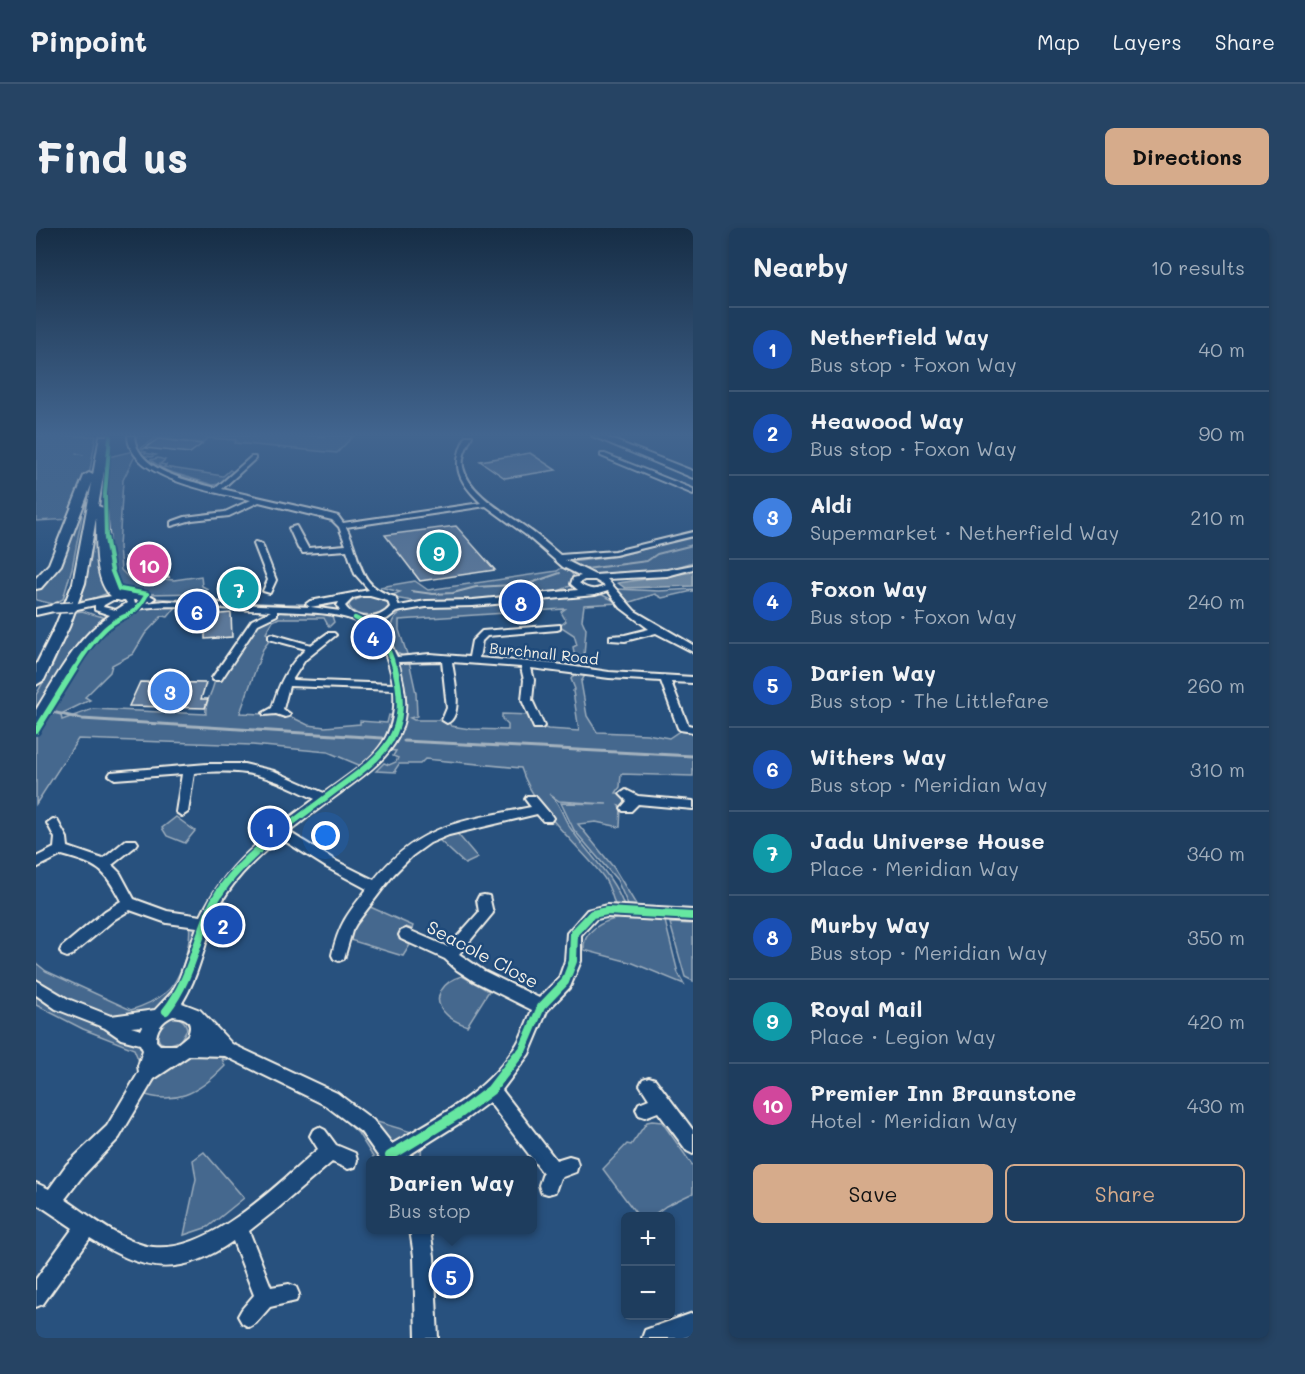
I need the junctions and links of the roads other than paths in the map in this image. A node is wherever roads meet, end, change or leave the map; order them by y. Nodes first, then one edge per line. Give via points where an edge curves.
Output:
1 (88, 488) edge
2 (91, 488) edge
3 (92, 488) edge
4 (95, 488) edge
5 (211, 488) edge
6 (219, 488) edge
7 (472, 488) edge
8 (217, 490) junction
9 (257, 500) junction
10 (487, 504) junction
11 (173, 520) dead end
12 (342, 525) junction
13 (293, 528) dead end
14 (693, 534) edge
15 (258, 544) dead end
16 (349, 547) junction
17 (558, 558) junction
18 (566, 565) junction
19 (693, 567) edge
20 (359, 577) junction
21 (592, 577) junction
22 (625, 577) junction
23 (575, 582) junction
24 (36, 585) edge
25 (608, 586) junction
26 (267, 591) dead end
27 (592, 592) junction
28 (377, 593) junction
29 (551, 594) junction
30 (123, 597) junction
31 (349, 597) junction
32 (388, 597) junction
33 (36, 604) edge
34 (426, 604) junction
35 (624, 606) junction
36 (101, 607) junction
37 (52, 608) junction
38 (239, 608) junction
39 (125, 610) junction
40 (286, 610) junction
41 (36, 612) edge
42 (392, 612) junction
43 (352, 616) junction
44 (255, 622) junction
45 (100, 626) junction
46 (560, 627) dead end
47 (658, 629) junction
48 (333, 633) dead end
49 (384, 635) junction
50 (272, 637) dead end
51 (613, 638) dead end
52 (312, 648) junction
53 (693, 648) edge
54 (36, 658) edge
55 (447, 658) junction
56 (392, 660) junction
57 (474, 661) junction
58 (526, 666) junction
59 (217, 678) dead end
60 (664, 679) junction
61 (36, 680) edge
62 (693, 680) edge
63 (284, 683) junction
64 (399, 687) junction
65 (277, 712) dead end
66 (36, 718) edge
67 (444, 722) dead end
68 (539, 728) dead end
69 (685, 729) edge
70 (188, 771) junction
71 (115, 775) dead end
72 (325, 799) junction
73 (629, 800) dead end
74 (693, 806) edge
75 (539, 809) dead end
76 (182, 812) dead end
77 (53, 823) dead end
78 (280, 832) junction
79 (137, 842) dead end
80 (62, 850) junction
81 (36, 863) edge
82 (104, 865) junction
83 (376, 887) junction
84 (484, 900) dead end
85 (129, 903) junction
86 (693, 916) edge
87 (206, 922) junction
88 (406, 935) dead end
89 (67, 951) dead end
90 (339, 955) dead end
91 (450, 955) junction
92 (188, 980) junction
93 (36, 987) edge
94 (541, 1007) junction
95 (161, 1014) junction
96 (194, 1016) junction
97 (111, 1023) junction
98 (150, 1043) junction
99 (226, 1049) junction
100 (182, 1050) junction
101 (148, 1073) junction
102 (649, 1085) dead end
103 (491, 1090) junction
104 (693, 1145) edge
105 (332, 1149) dead end
106 (389, 1156) edge
107 (394, 1156) edge
108 (557, 1174) dead end
109 (44, 1196) edge
110 (87, 1225) junction
111 (238, 1227) junction
112 (421, 1234) edge
113 (289, 1294) dead end
114 (36, 1297) edge
115 (265, 1298) junction
116 (249, 1316) dead end
117 (693, 1324) edge
118 (427, 1338) edge
119 (653, 1338) edge

1 - 24 highway via 55,565
2 - 54 highway via 69,580
3 - 61 highway via 76,594
4 - 30 highway via 105,573 110,587
5 - 8 street
6 - 8 street
7 - 10 street
8 - 9 street
9 - 11 street via 227,514
9 - 12 street via 326,515
10 - 12 street
10 - 17 street
12 - 16 street
13 - 16 street via 306,550
14 - 17 street via 615,553
15 - 26 street via 272,580
16 - 20 street
17 - 18 street
18 - 21 street
18 - 23 street
19 - 22 street
20 - 28 street
20 - 31 street
21 - 22 street
21 - 23 street
21 - 25 street
22 - 25 street
23 - 27 street
23 - 29 street
25 - 27 street
25 - 35 street
27 - 29 street
27 - 35 street
28 - 31 street
28 - 32 street
29 - 34 street
30 - 31 street via 282,604 327,603
30 - 36 street
30 - 39 street via 132,601
31 - 43 street via 341,606
32 - 34 street
32 - 42 street via 395,604
33 - 37 street
34 - 42 street
35 - 47 street
36 - 37 street, bridge
36 - 39 street via 112,613
36 - 45 street
37 - 41 street
38 - 39 street via 164,604
38 - 40 street
38 - 44 street
39 - 45 street
40 - 43 street
40 - 44 street
42 - 43 street via 370,619
42 - 49 street
43 - 49 street
44 - 59 street
45 - 66 street via 71,660
46 - 57 street via 485,633 475,645
47 - 51 street via 627,640
47 - 53 street
48 - 52 street
49 - 56 street
50 - 52 street
52 - 63 street via 292,666
55 - 56 street, Burchnall Road
55 - 57 street, Burchnall Road
55 - 67 street via 452,708
56 - 64 street
57 - 58 street, Burchnall Road
58 - 60 street, Burchnall Road
58 - 68 street via 527,700
60 - 62 street, Burchnall Road
60 - 69 street
63 - 64 street
63 - 65 street
64 - 72 street via 399,717 390,744
70 - 71 street
70 - 72 street via 254,770 285,779
70 - 76 street
72 - 78 street
73 - 74 street
75 - 83 street via 434,835 406,853
77 - 80 street via 62,838
78 - 83 street
78 - 87 street via 233,876
79 - 82 street
80 - 81 street
80 - 82 street
82 - 85 street
83 - 90 street via 345,929
84 - 91 street via 486,913
85 - 87 street via 154,914
85 - 89 street
86 - 94 street via 608,911 592,914 574,933 573,961 565,982
87 - 92 street
88 - 91 street, Seacole Close
91 - 94 street, Seacole Close via 478,976
92 - 95 street
92 - 96 street
93 - 97 street via 62,1004
94 - 103 street via 523,1049
95 - 96 street via 179,1009
95 - 97 street
95 - 98 street via 147,1031
96 - 99 street
96 - 100 street via 198,1033
97 - 98 street
98 - 100 street via 167,1054
98 - 101 street
99 - 100 street
99 - 106 street via 332,1099 366,1126
100 - 101 street
101 - 109 street via 113,1132
102 - 104 street via 653,1106
103 - 107 street
103 - 108 street
105 - 111 street
109 - 110 street
110 - 111 street via 152,1257 176,1257 207,1247
110 - 114 street
111 - 115 street
112 - 118 street
113 - 115 street
115 - 116 street
117 - 119 street

